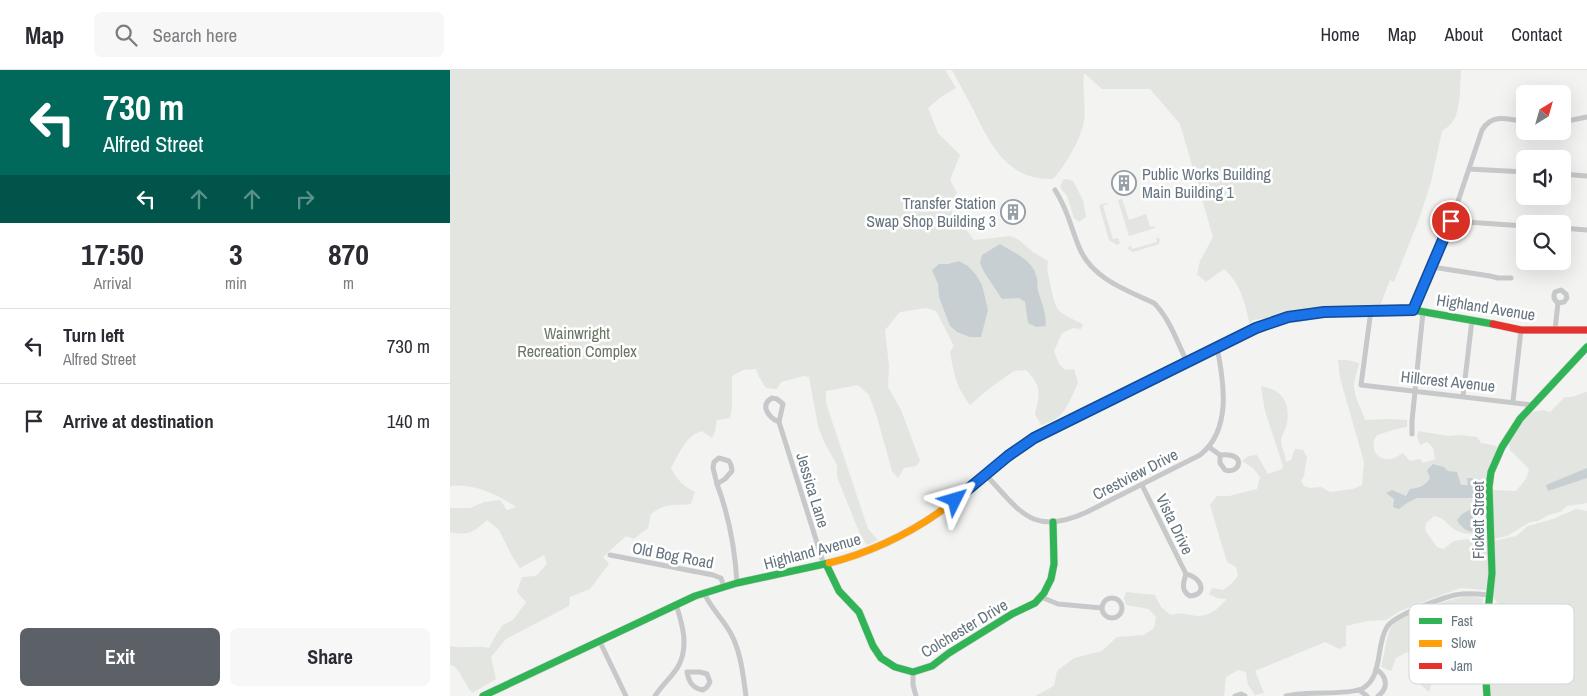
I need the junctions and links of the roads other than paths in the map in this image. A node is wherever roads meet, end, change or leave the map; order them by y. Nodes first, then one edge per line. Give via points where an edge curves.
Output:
1 (1587, 117) edge
2 (1516, 120) edge
3 (1571, 120) edge
4 (1469, 169) junction
5 (1516, 172) edge
6 (1571, 175) edge
7 (1587, 176) edge
8 (1055, 190) dead end
9 (1451, 221) junction
10 (1516, 225) edge
11 (1571, 229) edge
12 (1587, 230) edge
13 (1432, 267) junction
14 (1511, 278) dead end
15 (1558, 303) dead end
16 (1371, 310) junction
17 (1413, 310) junction
18 (1423, 312) junction
19 (1472, 320) junction
20 (1521, 330) junction
21 (1555, 330) junction
22 (1587, 330) edge
23 (1217, 347) junction
24 (1587, 347) edge
25 (1187, 362) junction
26 (1415, 390) junction
27 (1463, 396) junction
28 (1513, 401) junction
29 (1532, 404) junction
30 (779, 422) junction
31 (1412, 434) dead end
32 (1209, 447) junction
33 (1220, 455) dead end
34 (985, 474) junction
35 (718, 484) junction
36 (1142, 485) junction
37 (1053, 522) junction
38 (610, 555) dead end
39 (825, 565) junction
40 (1186, 574) junction
41 (737, 584) junction
42 (724, 587) junction
43 (704, 593) junction
44 (1489, 595) junction
45 (1041, 596) junction
46 (676, 604) junction
47 (1431, 604) edge
48 (1488, 604) edge
49 (1102, 608) dead end
50 (1409, 612) edge
51 (599, 640) junction
52 (679, 665) junction
53 (1376, 669) junction
54 (687, 672) junction
55 (913, 672) junction
56 (1359, 690) junction
57 (483, 696) edge
58 (626, 696) edge
59 (655, 696) edge
60 (746, 696) edge
61 (916, 696) edge
62 (1235, 696) edge
63 (1245, 696) edge
64 (1286, 696) edge
65 (1367, 696) edge
66 (1378, 696) edge

1 - 3 street
2 - 4 street via 1490,120 1482,130
4 - 5 street
4 - 9 street
6 - 7 street
8 - 25 street via 1066,207 1086,261 1105,278 1154,303 1168,320
9 - 10 street
9 - 13 street
11 - 12 street
13 - 14 street
13 - 17 street
15 - 21 street
16 - 17 street, Highland Avenue
16 - 23 street, Highland Avenue via 1288,317
16 - 26 street, Hillcrest Avenue via 1361,384
17 - 18 street, Highland Avenue
18 - 19 street, Highland Avenue
18 - 26 street
19 - 20 street, Highland Avenue
19 - 27 street
20 - 21 street, Highland Avenue
20 - 28 street
21 - 22 street, Highland Avenue
23 - 25 street, Highland Avenue
23 - 32 street via 1223,410
24 - 29 street, Fickett Street
25 - 34 street, Highland Avenue via 1034,438
26 - 27 street, Hillcrest Avenue
26 - 31 street
27 - 28 street, Hillcrest Avenue
28 - 29 street, Hillcrest Avenue
29 - 44 street, Fickett Street via 1508,437 1490,477 1492,559
30 - 30 street, Jessica Lane via 783,404 772,398 765,405 766,410
30 - 39 street, Jessica Lane
32 - 33 street
32 - 36 street, Crestview Drive via 1200,455
34 - 37 street, Crestview Drive via 1020,512 1034,520
34 - 39 street, Highland Avenue via 938,513 912,529 869,550
35 - 35 street via 732,471 732,465 725,458 714,462
35 - 41 street via 728,514
36 - 37 street, Crestview Drive via 1074,518
36 - 40 street, Vista Drive
37 - 45 street, Colchester Drive via 1053,572
38 - 42 street, Old Bog Road via 713,575 721,578
39 - 41 street, Highland Avenue
39 - 55 street, Colchester Drive via 839,591 859,612 881,658 895,667
40 - 40 street via 1184,590 1194,596 1199,592 1200,582
41 - 42 street, Highland Avenue
42 - 43 street, Highland Avenue
43 - 46 street, Highland Avenue
43 - 60 street via 731,633
44 - 47 street via 1458,595
44 - 48 street, Fickett Street
45 - 49 street via 1058,604
45 - 55 street, Colchester Drive via 1035,603 1012,614 932,666
46 - 51 street, Highland Avenue
46 - 52 street via 684,638
50 - 53 street via 1394,619 1385,632
51 - 57 street, Highland Avenue
51 - 58 street
52 - 54 street
52 - 59 street
53 - 56 street via 1370,681
53 - 66 street via 1386,684
54 - 54 street via 694,687 702,690 710,682 707,674
55 - 61 street
56 - 64 street
56 - 65 street
62 - 63 street

